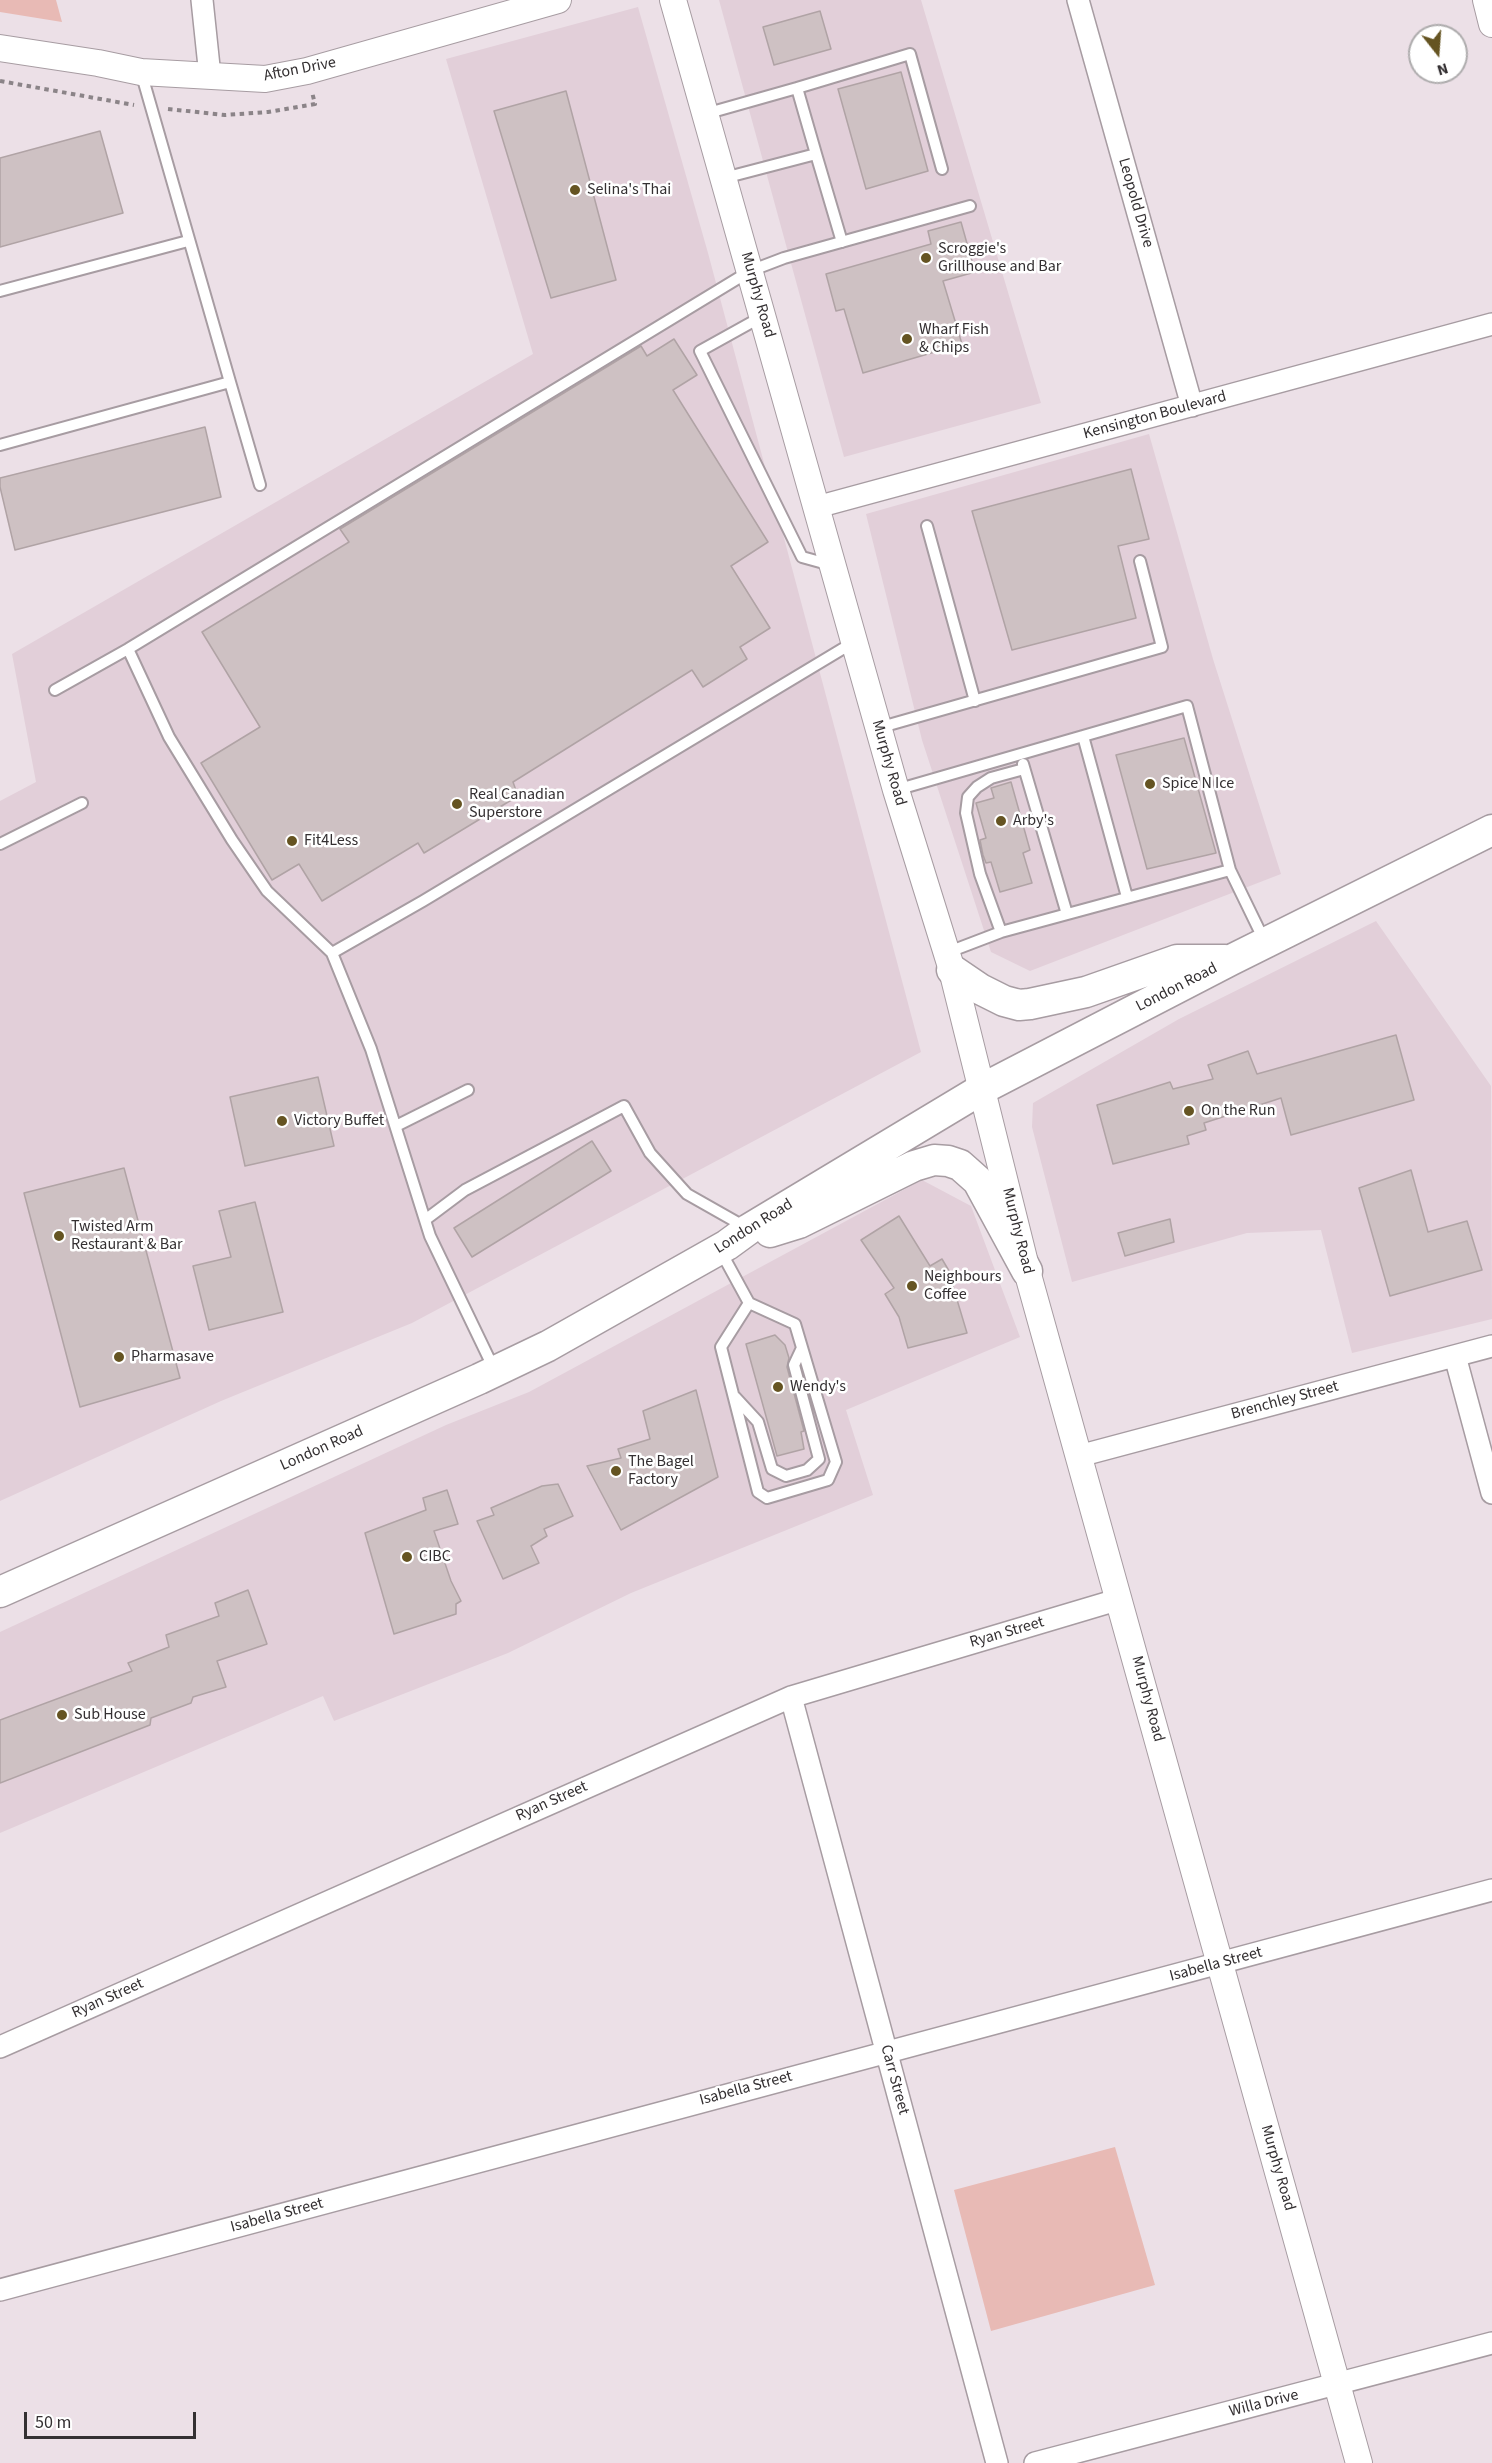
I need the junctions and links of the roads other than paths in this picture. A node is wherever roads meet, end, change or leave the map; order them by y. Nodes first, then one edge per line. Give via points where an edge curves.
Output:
1 (202, 0) edge
2 (558, 0) edge
3 (673, 0) edge
4 (1078, 0) edge
5 (1486, 0) edge
6 (1492, 24) edge
7 (0, 48) edge
8 (141, 72) junction
9 (210, 76) junction
10 (797, 88) junction
11 (705, 114) junction
12 (816, 154) junction
13 (942, 169) dead end
14 (724, 178) junction
15 (970, 206) dead end
16 (188, 241) junction
17 (842, 242) junction
18 (750, 271) junction
19 (0, 291) edge
20 (763, 316) junction
21 (1492, 324) edge
22 (230, 382) junction
23 (1192, 406) junction
24 (0, 445) edge
25 (260, 485) dead end
26 (817, 507) junction
27 (927, 526) dead end
28 (1140, 561) dead end
29 (834, 566) junction
30 (854, 642) junction
31 (128, 649) junction
32 (55, 690) dead end
33 (975, 701) junction
34 (878, 728) junction
35 (1083, 736) junction
36 (1020, 754) junction
37 (1024, 769) junction
38 (896, 790) junction
39 (82, 803) dead end
40 (1492, 830) edge
41 (0, 844) edge
42 (1230, 870) junction
43 (1127, 897) junction
44 (1067, 914) junction
45 (1001, 932) junction
46 (1265, 943) junction
47 (332, 953) junction
48 (1232, 960) junction
49 (949, 962) junction
50 (982, 1089) junction
51 (468, 1090) dead end
52 (396, 1126) junction
53 (425, 1220) junction
54 (732, 1241) junction
55 (1027, 1271) junction
56 (748, 1304) junction
57 (1492, 1346) edge
58 (802, 1348) junction
59 (1455, 1356) junction
60 (496, 1371) junction
61 (733, 1394) junction
62 (1078, 1456) junction
63 (1492, 1493) edge
64 (0, 1592) edge
65 (1120, 1599) junction
66 (791, 1696) junction
67 (1492, 1890) edge
68 (1220, 1964) junction
69 (0, 2047) edge
70 (887, 2052) junction
71 (0, 2290) edge
72 (1492, 2343) edge
73 (1337, 2385) junction
74 (998, 2463) edge
75 (1035, 2463) edge
76 (1359, 2463) edge

1 - 9 street
2 - 9 street, Afton Drive via 307,71 265,79
3 - 11 street, Murphy Road
4 - 23 street, Leopold Drive
5 - 6 street
7 - 8 street, Afton Drive
8 - 9 street, Afton Drive
8 - 16 lane
10 - 11 lane
10 - 12 lane
10 - 13 lane via 910,54
11 - 14 street, Murphy Road
12 - 14 lane
12 - 17 lane
14 - 18 street, Murphy Road
15 - 17 lane
16 - 19 lane
16 - 22 lane
17 - 18 lane
18 - 20 street, Murphy Road
18 - 31 lane
20 - 26 street, Murphy Road
20 - 29 lane via 700,351 802,557
21 - 23 street, Kensington Boulevard
22 - 24 lane
22 - 25 lane
23 - 26 street, Kensington Boulevard
26 - 29 street, Murphy Road
27 - 33 lane
28 - 33 lane via 1162,647
29 - 30 street, Murphy Road
30 - 34 street, Murphy Road
30 - 47 lane
31 - 32 lane
31 - 47 lane via 170,736 238,848 267,891
33 - 34 lane
34 - 38 street, Murphy Road
35 - 36 lane
35 - 42 lane via 1187,706
35 - 43 lane
36 - 37 lane
36 - 38 lane
37 - 44 lane
37 - 45 lane via 991,778 968,797 966,813 980,874
38 - 49 street, Murphy Road
39 - 41 lane
40 - 46 main road, London Road
42 - 43 lane
42 - 46 lane
43 - 44 lane
44 - 45 lane
45 - 49 lane
46 - 48 main road, London Road
47 - 52 lane via 371,1049
48 - 49 main road via 1177,960 1086,992 1019,1005 980,989
48 - 50 main road, London Road
49 - 50 street, Murphy Road
50 - 54 main road, London Road
50 - 55 street, Murphy Road
51 - 52 lane
52 - 53 lane
53 - 54 lane via 465,1190 624,1106 650,1153
53 - 60 lane
54 - 55 main road via 799,1222 914,1166 941,1160 960,1166 978,1181
54 - 56 lane
54 - 60 main road, London Road via 548,1346
55 - 62 street, Murphy Road
56 - 58 lane via 795,1324
56 - 61 lane via 722,1347
57 - 59 street, Brenchley Street
58 - 61 lane via 794,1365 819,1459 807,1470 786,1476 772,1469 758,1422
58 - 61 lane via 836,1462 828,1480 767,1498 758,1492
59 - 62 street, Brenchley Street
59 - 63 street
60 - 64 main road, London Road
62 - 65 street, Murphy Road
65 - 66 street, Ryan Street
65 - 68 street, Murphy Road
66 - 69 street, Ryan Street
66 - 70 street, Carr Street
67 - 68 street, Isabella Street
68 - 70 street, Isabella Street
68 - 73 street, Murphy Road
70 - 71 street, Isabella Street
70 - 74 street, Carr Street
72 - 73 street, Willa Drive
73 - 75 street, Willa Drive
73 - 76 street, Murphy Road

